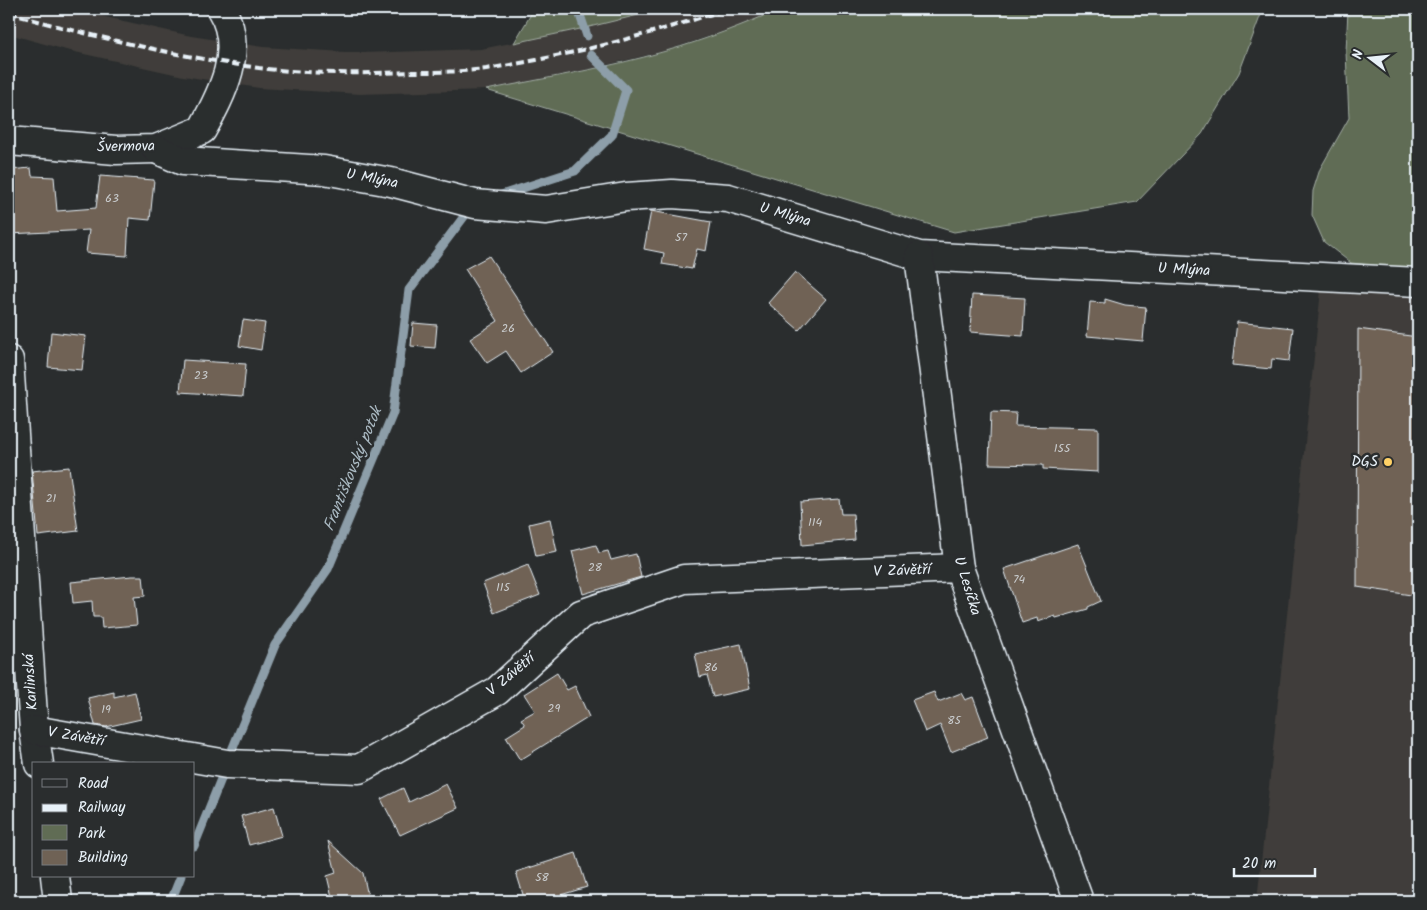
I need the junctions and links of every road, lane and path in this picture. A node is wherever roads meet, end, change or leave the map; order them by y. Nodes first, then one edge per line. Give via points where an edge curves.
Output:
1 (221, 9) edge
2 (9, 141) edge
3 (156, 149) junction
4 (919, 256) junction
5 (1418, 282) edge
6 (9, 360) edge
7 (958, 568) junction
8 (34, 730) junction
9 (39, 762) edge
10 (54, 878) edge
11 (58, 901) edge
12 (1079, 901) edge

1 - 3 street, Švermova via 226,16 232,46 222,92 202,130
2 - 3 street, Švermova via 116,150
3 - 4 street, U Mlýna via 183,161 324,170 391,182 474,203 546,210 636,196 672,194 728,198
4 - 5 street, U Mlýna
4 - 7 street, U Lesíčka
6 - 8 street, Karlinská
7 - 8 street, V Závětří via 684,579 581,614 496,691 359,769 227,764
7 - 12 street, U Lesíčka
8 - 9 street, Karlinská
10 - 11 street

